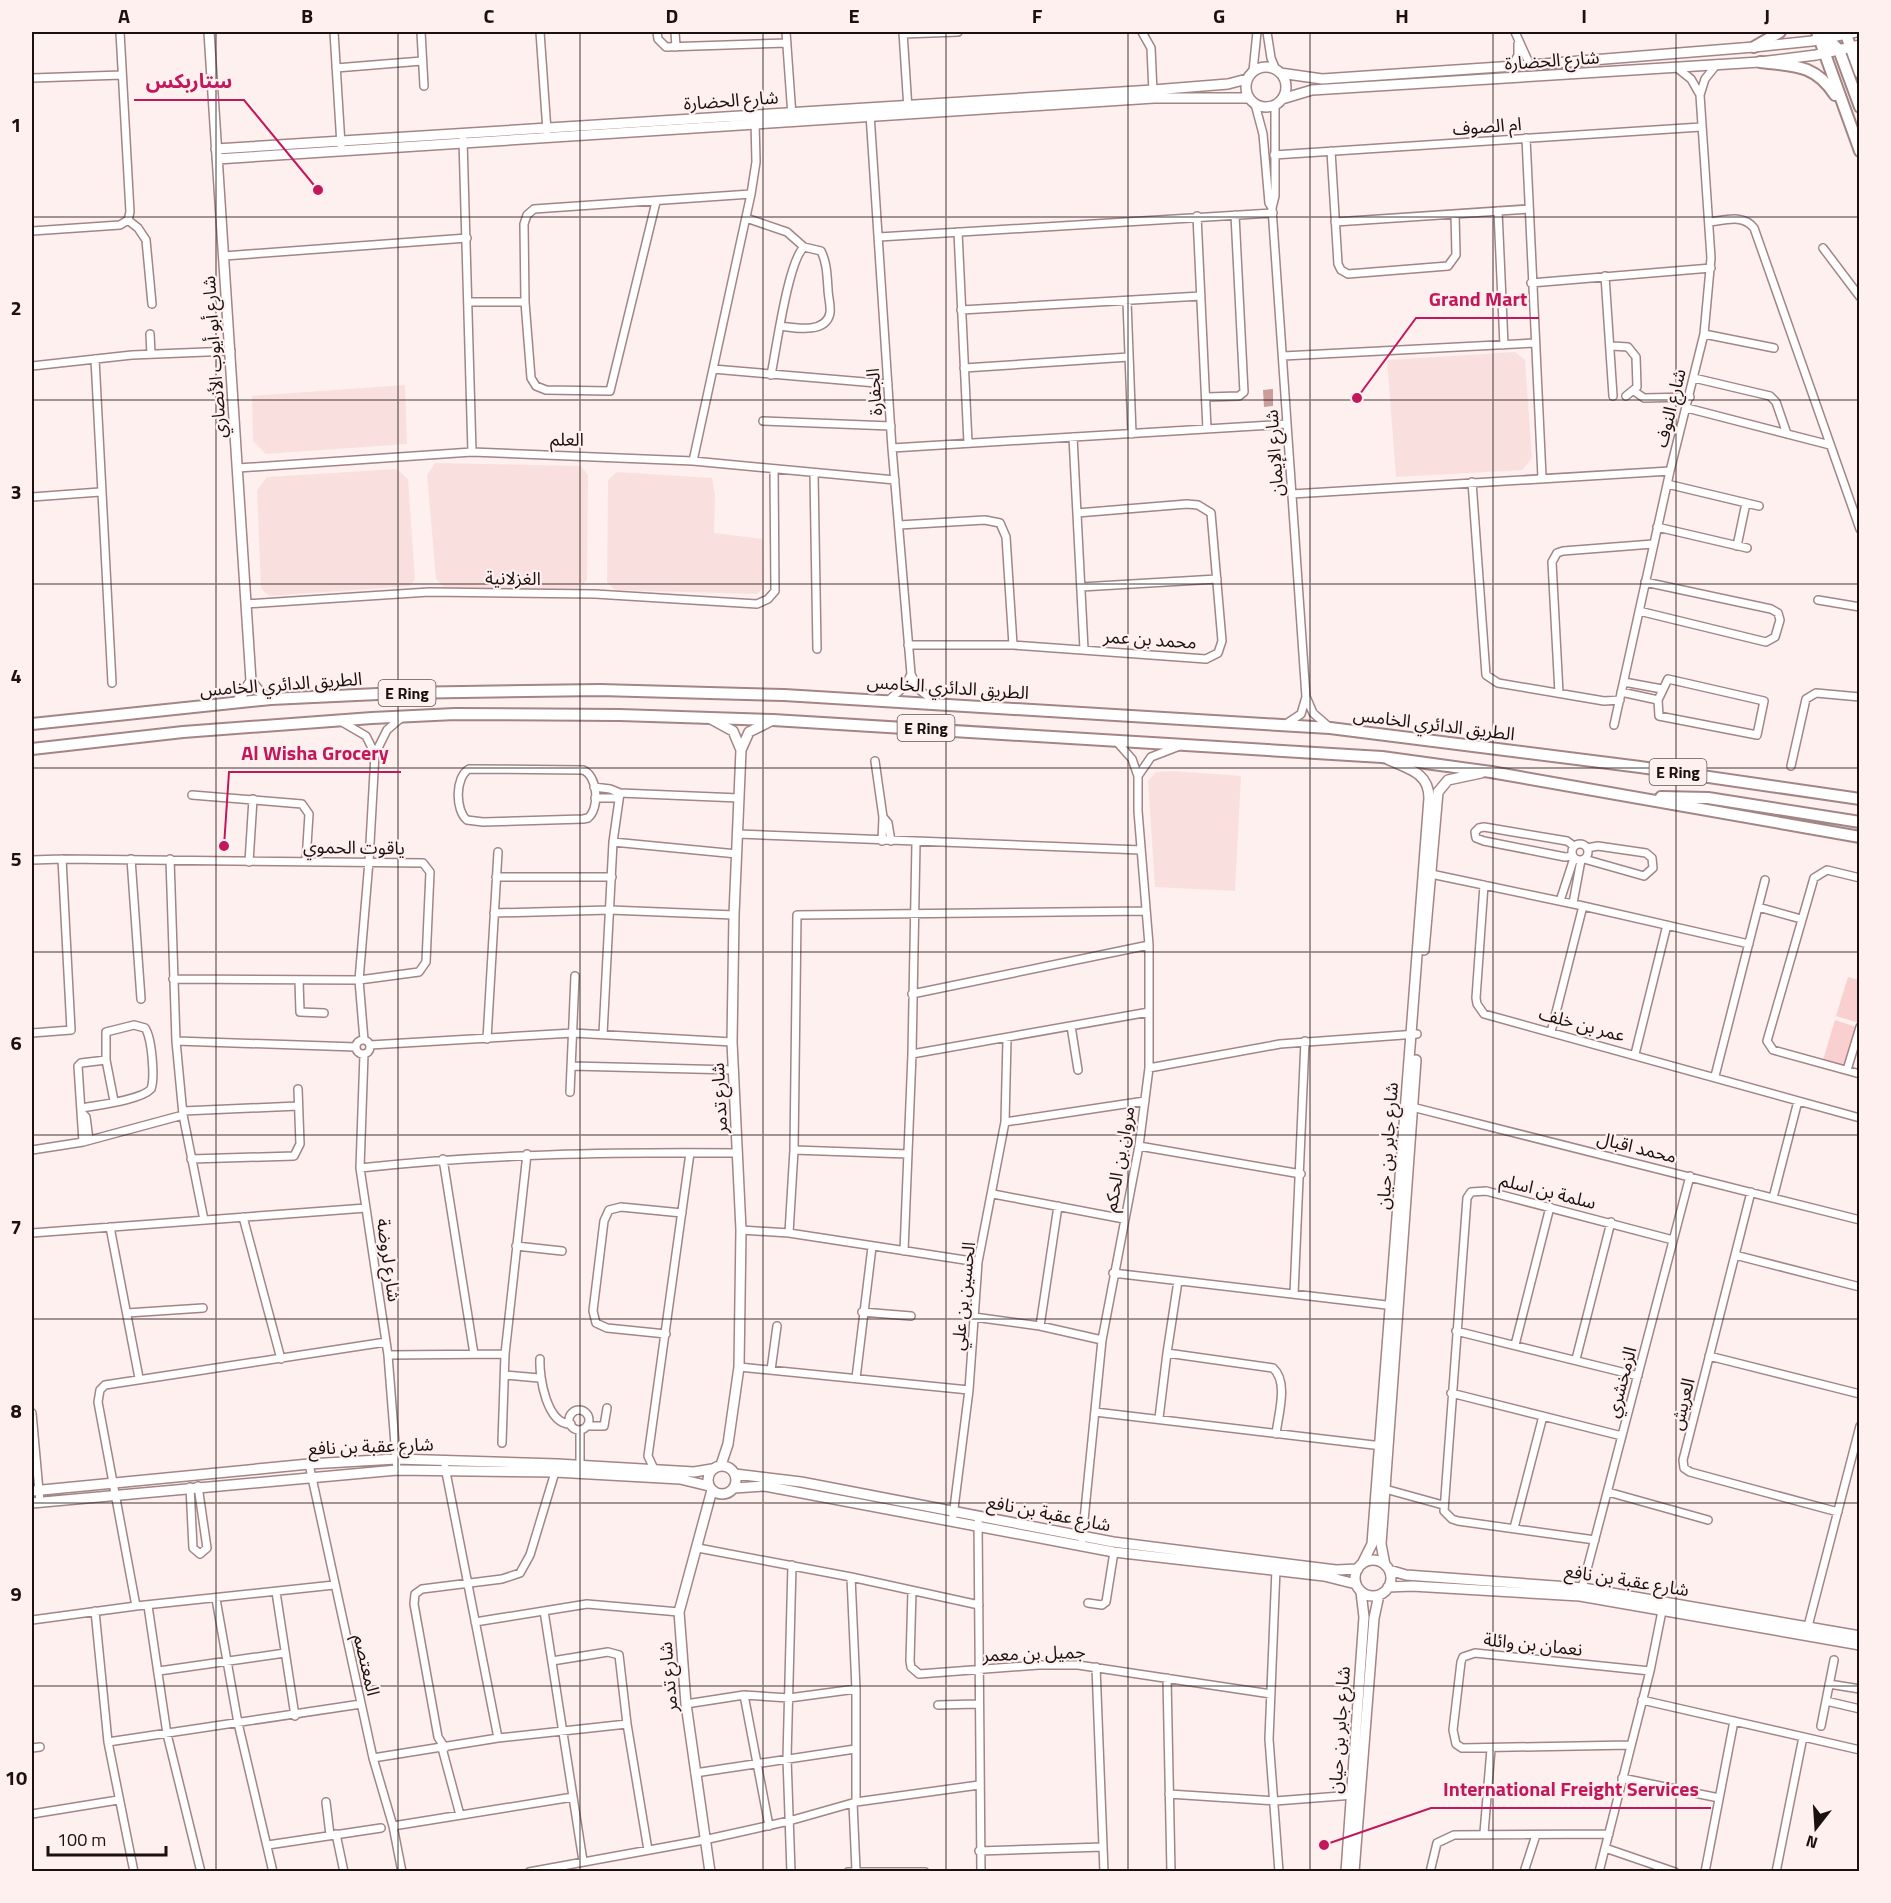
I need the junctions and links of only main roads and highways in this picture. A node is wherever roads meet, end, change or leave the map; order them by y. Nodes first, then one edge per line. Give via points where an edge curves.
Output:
1 (1780, 32) edge
2 (1849, 32) edge
3 (1832, 34) edge
4 (1819, 36) edge
5 (1855, 46) edge
6 (1754, 47) road end
7 (1760, 62) road end
8 (1860, 73) edge
9 (1860, 106) edge
10 (1844, 107) junction
11 (1860, 151) edge
12 (32, 724) edge
13 (33, 750) edge
14 (1636, 797) junction
15 (1860, 799) edge
16 (1860, 822) edge
17 (1860, 837) edge

1 - 6 main road
2 - 5 main road
3 - 5 main road
4 - 9 main road via 1839,50
4 - 10 main road
5 - 8 main road
7 - 10 main road via 1811,70 1826,81
10 - 11 main road
12 - 15 main road, الطريق الدائري الخامس / E Ring via 271,699 456,691 600,690 890,699 1330,728
13 - 14 main road, E Ring via 183,732 455,714 703,716 1382,757
14 - 16 main road via 1708,798
14 - 17 main road, E Ring

